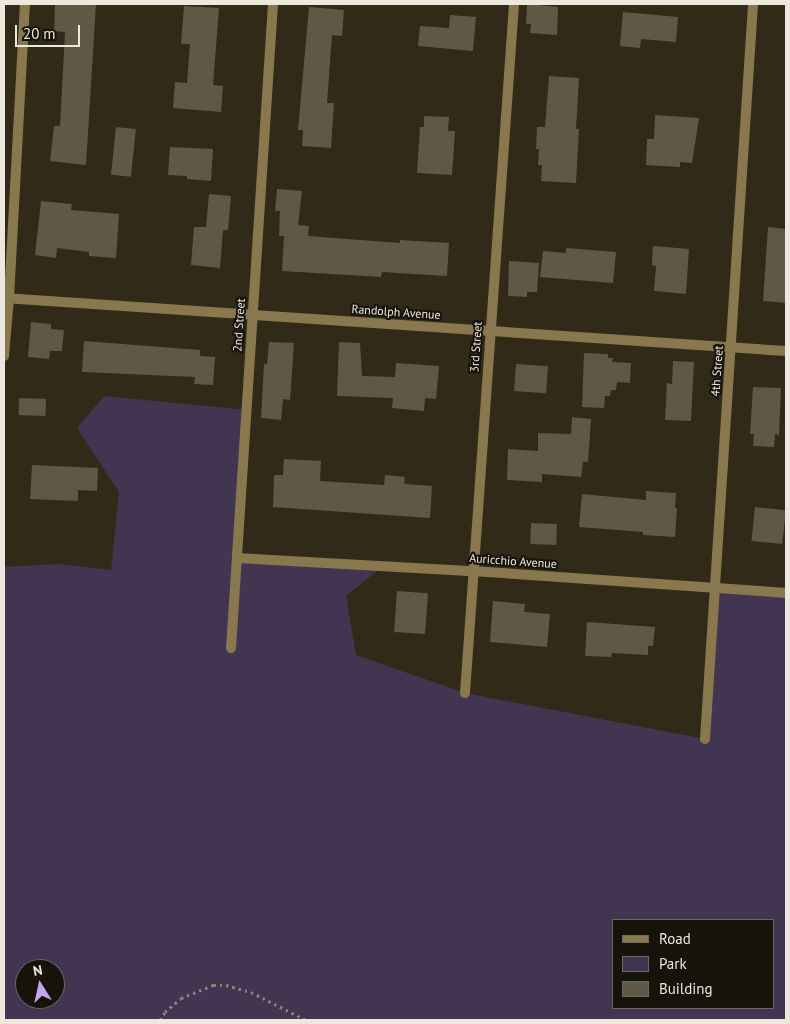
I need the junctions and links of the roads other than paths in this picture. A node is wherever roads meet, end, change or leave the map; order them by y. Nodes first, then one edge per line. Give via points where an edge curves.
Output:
1 (25, 4) edge
2 (273, 4) edge
3 (514, 4) edge
4 (753, 4) edge
5 (6, 298) edge
6 (252, 315) junction
7 (490, 331) junction
8 (731, 347) junction
9 (786, 351) edge
10 (4, 356) edge
11 (237, 558) junction
12 (473, 571) junction
13 (715, 588) junction
14 (786, 593) edge
15 (231, 648) dead end
16 (465, 693) dead end
17 (705, 739) dead end

1 - 5 street
2 - 6 street, 2nd Street
3 - 7 street, 3rd Street
4 - 8 street, 4th Street
5 - 6 street, Randolph Avenue
5 - 10 street
6 - 7 street, Randolph Avenue
6 - 11 street, 2nd Street
7 - 8 street, Randolph Avenue
7 - 12 street, 3rd Street
8 - 9 street, Randolph Avenue
8 - 13 street, 4th Street
11 - 12 street, Auricchio Avenue
11 - 15 street, 2nd Street
12 - 13 street, Auricchio Avenue
12 - 16 street, 3rd Street
13 - 14 street, Auricchio Avenue
13 - 17 street, 4th Street

